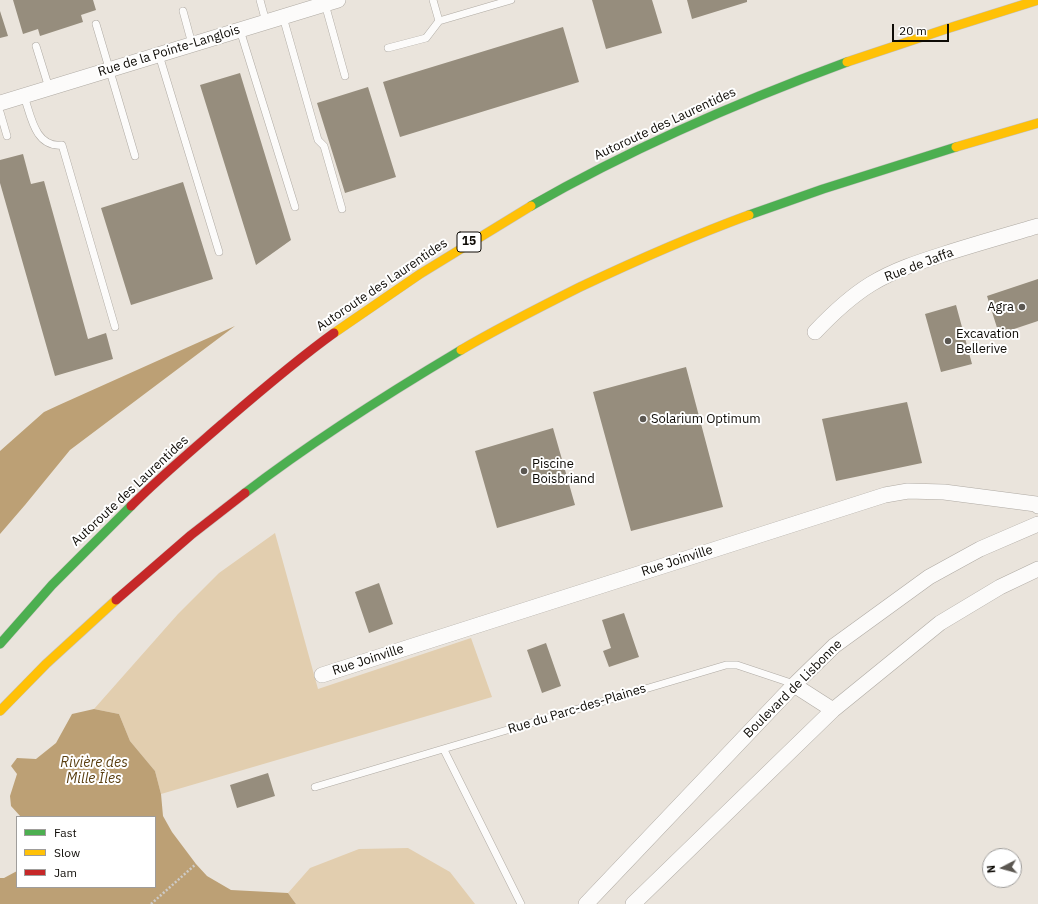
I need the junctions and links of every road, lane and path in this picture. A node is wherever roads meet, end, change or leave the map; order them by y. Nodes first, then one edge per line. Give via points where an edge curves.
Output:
1 (260, 0) edge
2 (433, 0) edge
3 (511, 0) edge
4 (1038, 0) edge
5 (331, 2) edge
6 (183, 11) dead end
7 (283, 17) junction
8 (439, 21) junction
9 (266, 22) junction
10 (96, 24) dead end
11 (240, 30) junction
12 (192, 44) junction
13 (36, 46) dead end
14 (388, 48) dead end
15 (159, 55) junction
16 (109, 70) junction
17 (345, 76) dead end
18 (49, 88) junction
19 (24, 96) junction
20 (0, 103) edge
21 (0, 112) edge
22 (1038, 123) edge
23 (7, 136) dead end
24 (135, 156) dead end
25 (295, 207) dead end
26 (342, 209) dead end
27 (1038, 226) edge
28 (219, 252) dead end
29 (115, 327) dead end
30 (815, 332) dead end
31 (1038, 506) edge
32 (1038, 524) edge
33 (1038, 569) edge
34 (0, 644) edge
35 (322, 675) dead end
36 (794, 685) junction
37 (833, 710) junction
38 (0, 711) edge
39 (444, 750) junction
40 (315, 788) dead end
41 (196, 864) dead end
42 (151, 904) edge
43 (522, 904) edge
44 (586, 904) edge
45 (633, 904) edge

1 - 9 lane
2 - 8 lane
3 - 8 lane
4 - 34 highway, Autoroute des Laurentides / 15 via 892,46 793,81 637,150 478,236 316,347 210,435 85,549
5 - 7 street, Rue de la Pointe-Langlois
5 - 17 lane
6 - 12 lane
7 - 9 street, Rue de la Pointe-Langlois
7 - 26 lane via 318,140 324,146
8 - 14 lane via 426,38
9 - 11 street, Rue de la Pointe-Langlois
10 - 16 lane
11 - 12 street, Rue de la Pointe-Langlois
11 - 25 lane
12 - 15 street, Rue de la Pointe-Langlois
13 - 18 lane
15 - 16 street, Rue de la Pointe-Langlois
15 - 28 lane
16 - 18 street, Rue de la Pointe-Langlois
16 - 24 lane
18 - 19 street, Rue de la Pointe-Langlois
19 - 20 street, Rue de la Pointe-Langlois
19 - 29 lane via 42,140 49,144 62,145
21 - 23 lane
22 - 38 highway via 814,191 704,232 595,280 476,341 359,412 229,505 111,604
27 - 30 street, Rue de Jaffa via 896,271 852,297
31 - 35 street, Rue Joinville via 944,492 908,491 885,495
32 - 36 street, Boulevard de Lisbonne via 980,549 929,577 834,646
33 - 37 street via 1000,587 940,623
36 - 37 street, Rue du Parc-des-Plaines
36 - 39 lane, Rue du Parc-des-Plaines via 737,665 726,665
36 - 44 street, Boulevard de Lisbonne
37 - 45 street
39 - 40 lane, Rue du Parc-des-Plaines
39 - 43 lane
41 - 42 path

